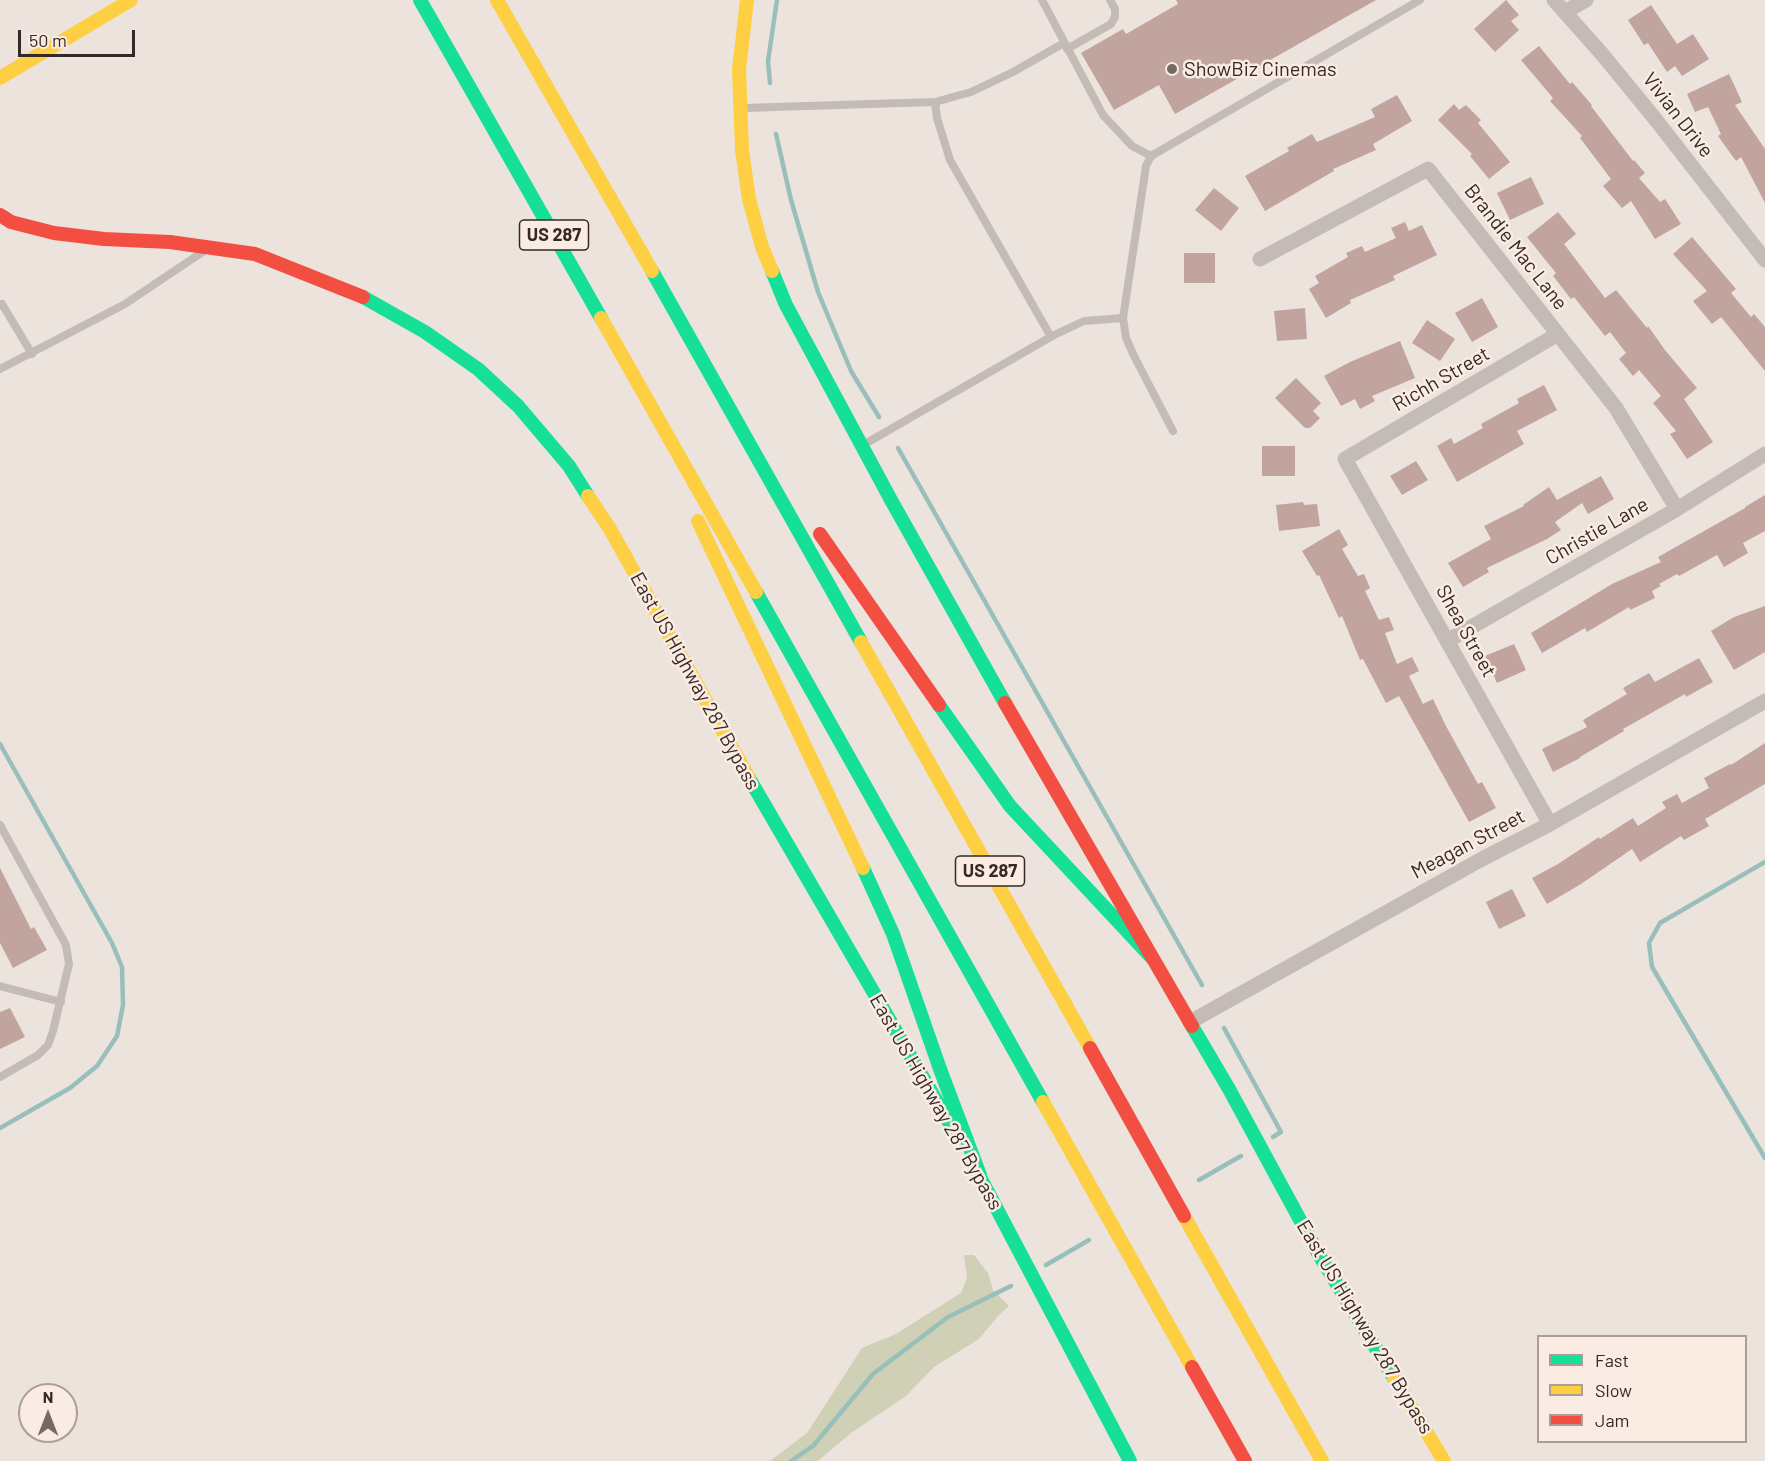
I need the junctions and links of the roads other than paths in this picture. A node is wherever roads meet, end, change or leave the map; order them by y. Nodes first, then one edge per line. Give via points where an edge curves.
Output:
1 (131, 0) edge
2 (420, 0) edge
3 (497, 0) edge
4 (747, 0) edge
5 (1110, 0) edge
6 (1400, 0) edge
7 (1419, 0) edge
8 (1554, 0) edge
9 (1586, 0) edge
10 (1045, 1) edge
11 (1405, 9) junction
12 (1565, 12) junction
13 (1066, 46) junction
14 (0, 78) edge
15 (935, 102) junction
16 (739, 108) junction
17 (1152, 156) junction
18 (0, 215) edge
19 (211, 247) junction
20 (1260, 259) dead end
21 (1765, 260) edge
22 (657, 280) junction
23 (0, 305) edge
24 (1123, 318) junction
25 (1558, 334) junction
26 (1051, 337) junction
27 (32, 354) junction
28 (0, 369) edge
29 (753, 423) dead end
30 (1173, 431) dead end
31 (862, 446) junction
32 (1765, 454) edge
33 (1345, 459) joint
34 (687, 470) junction
35 (1677, 509) junction
36 (812, 522) dead end
37 (1447, 641) junction
38 (1765, 701) edge
39 (1550, 824) junction
40 (0, 825) edge
41 (1153, 958) junction
42 (0, 986) edge
43 (61, 1002) junction
44 (1190, 1022) junction
45 (0, 1077) edge
46 (980, 1175) junction
47 (1130, 1461) edge
48 (1245, 1461) edge
49 (1322, 1461) edge
50 (1444, 1461) edge

1 - 14 main road
2 - 34 main road, US 287
3 - 22 main road, US 287
4 - 16 main road, East US Highway 287 Bypass
5 - 13 lane via 1115,9 1111,24
6 - 11 lane
7 - 11 lane
8 - 12 street, Vivian Drive
9 - 12 street
10 - 13 lane
11 - 17 lane
12 - 21 street, Vivian Drive via 1656,120
13 - 15 lane via 971,92
13 - 17 lane via 1103,115 1132,146
15 - 16 lane
15 - 26 lane via 950,160
16 - 31 main road, East US Highway 287 Bypass via 749,199 762,247 786,305
17 - 24 lane via 1146,166
18 - 19 main road, East US Highway 287 Bypass via 11,222 54,233
19 - 27 lane via 125,304
19 - 46 main road, East US Highway 287 Bypass via 255,254 365,298 425,332 478,369 569,466 610,529 775,824
20 - 25 street, Brandie Mac Lane via 1428,169
22 - 29 main road via 683,303
22 - 49 main road, US 287
23 - 27 lane
24 - 26 lane via 1084,321
24 - 30 lane via 1126,338
25 - 33 street, Richh Street
25 - 35 street, Brandie Mac Lane via 1616,408
26 - 31 lane
27 - 28 lane
31 - 41 main road, East US Highway 287 Bypass via 1030,748
32 - 35 street, Christie Lane
33 - 37 street, Shea Street
34 - 46 main road via 692,507 705,538 893,934
34 - 48 main road, US 287
35 - 37 street, Christie Lane
36 - 41 main road via 1011,806
37 - 39 street, Shea Street
38 - 39 street, Meagan Street
39 - 44 street, Meagan Street
40 - 43 lane via 66,945 69,964
41 - 44 main road, East US Highway 287 Bypass
42 - 43 lane
43 - 45 lane via 48,1045
44 - 50 main road, East US Highway 287 Bypass via 1318,1253
46 - 47 main road, East US Highway 287 Bypass

